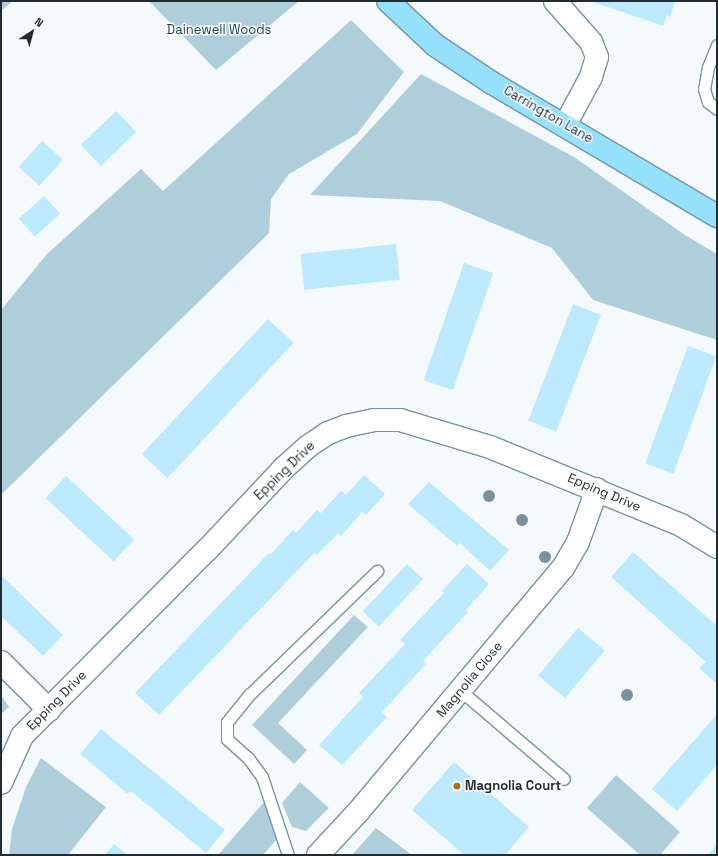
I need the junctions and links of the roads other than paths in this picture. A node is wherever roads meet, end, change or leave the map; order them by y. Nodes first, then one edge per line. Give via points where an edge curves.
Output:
1 (388, 1) edge
2 (555, 1) edge
3 (717, 44) edge
4 (717, 108) edge
5 (565, 125) junction
6 (717, 216) edge
7 (597, 489) junction
8 (717, 547) edge
9 (377, 571) dead end
10 (1, 662) edge
11 (462, 691) junction
12 (49, 710) junction
13 (564, 779) dead end
14 (1, 783) edge
15 (288, 855) edge
16 (318, 855) edge

1 - 5 main road, Carrington Lane via 435,45 492,83
2 - 5 street via 592,42 598,57 591,77
3 - 4 lane via 708,67 704,89 708,102
5 - 6 main road, Carrington Lane
7 - 8 street, Epping Drive via 681,525
7 - 11 street, Magnolia Close via 578,542 563,568
7 - 12 street, Epping Drive via 490,447 400,420 374,420 334,430 308,447 284,468
9 - 15 lane via 250,694 227,722 227,739 248,758 262,777
10 - 12 street
11 - 13 lane
11 - 16 street, Magnolia Close
12 - 14 street, Epping Drive via 22,736

